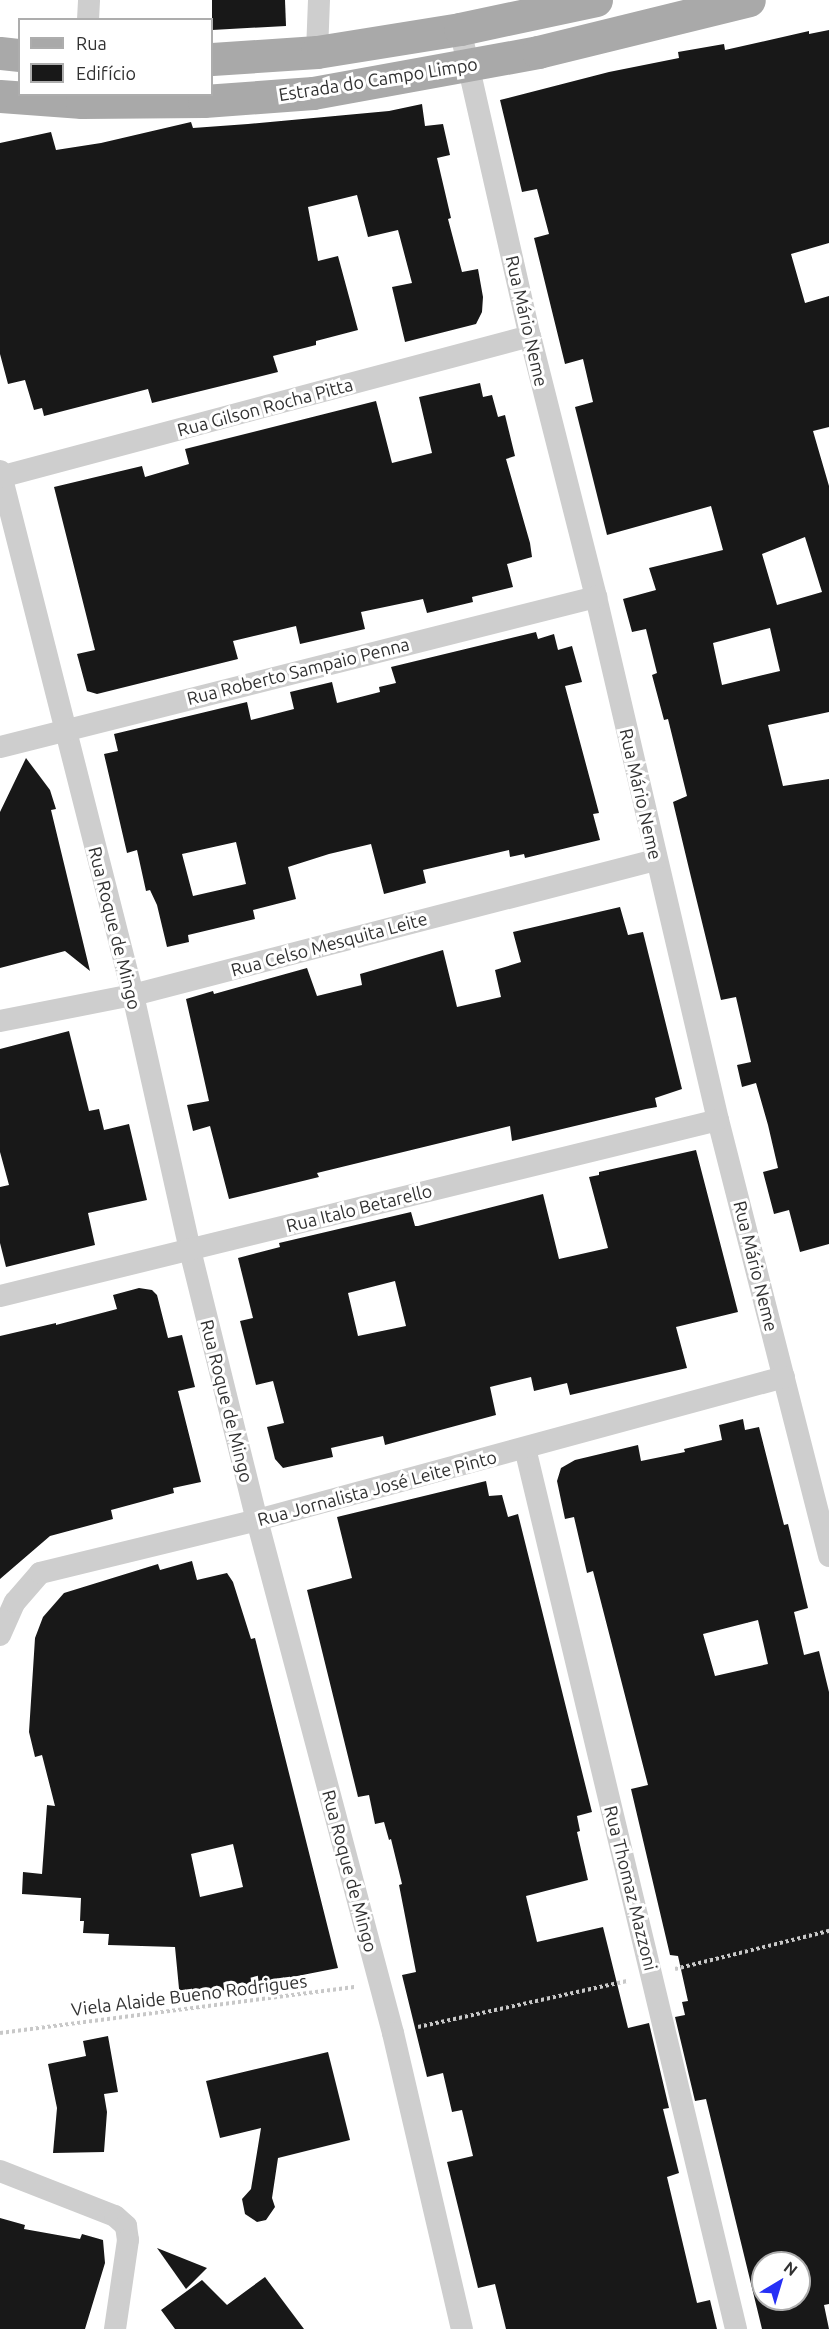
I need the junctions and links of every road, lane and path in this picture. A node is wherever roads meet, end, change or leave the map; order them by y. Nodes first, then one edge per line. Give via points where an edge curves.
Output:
1 (90, 0) edge
2 (319, 0) edge
3 (596, 0) edge
4 (749, 0) edge
5 (559, 4) edge
6 (88, 18) edge
7 (460, 30) junction
8 (317, 52) junction
9 (0, 53) edge
10 (18, 55) edge
11 (213, 59) edge
12 (468, 66) junction
13 (0, 96) edge
14 (530, 336) junction
15 (0, 475) edge
16 (596, 597) junction
17 (64, 731) junction
18 (0, 747) edge
19 (656, 860) junction
20 (133, 995) junction
21 (0, 1021) edge
22 (718, 1120) junction
23 (190, 1250) junction
24 (0, 1296) edge
25 (784, 1377) junction
26 (525, 1448) junction
27 (257, 1520) junction
28 (829, 1556) edge
29 (0, 1635) edge
30 (829, 1931) edge
31 (652, 1975) junction
32 (381, 1983) junction
33 (0, 2033) edge
34 (393, 2033) junction
35 (0, 2171) edge
36 (115, 2329) edge
37 (462, 2329) edge
38 (736, 2329) edge

1 - 6 street
2 - 8 street
3 - 5 main road, Estrada do Campo Limpo
4 - 12 main road, Estrada do Campo Limpo
5 - 7 main road, Estrada do Campo Limpo
7 - 8 main road, Estrada do Campo Limpo
7 - 12 street, Rua Mário Neme
8 - 11 main road, Estrada do Campo Limpo
9 - 10 main road
12 - 13 main road, Estrada do Campo Limpo via 313,93 204,101 82,102
12 - 14 street, Rua Mário Neme
14 - 15 street, Rua Gilson Rocha Pitta
14 - 16 street, Rua Mário Neme
15 - 17 street, Rua Roque de Mingo
16 - 17 street, Rua Roberto Sampaio Penna
16 - 19 street, Rua Mário Neme
17 - 18 street, Rua Roberto Sampaio Penna
17 - 20 street, Rua Roque de Mingo
19 - 20 street, Rua Celso Mesquita Leite
19 - 22 street, Rua Mário Neme
20 - 21 street, Rua Celso Mesquita Leite
20 - 23 street, Rua Roque de Mingo
22 - 23 street, Rua Italo Betarello
22 - 25 street, Rua Mário Neme
23 - 24 street, Rua Italo Betarello
23 - 27 street, Rua Roque de Mingo
25 - 26 street, Rua Jornalista José Leite Pinto
25 - 28 street, Rua Mário Neme
26 - 27 street, Rua Jornalista José Leite Pinto
26 - 31 street, Rua Thomaz Mazzoni
27 - 29 street, Rua Jornalista José Leite Pinto via 39,1573 15,1602
27 - 32 street, Rua Roque de Mingo
30 - 31 path
31 - 34 path
31 - 38 street, Rua Thomaz Mazzoni
32 - 33 path, Viela Alaide Bueno Rodrigues
32 - 34 street, Rua Roque de Mingo
34 - 37 street, Rua Roque de Mingo
35 - 36 street via 115,2216 126,2226 128,2240

